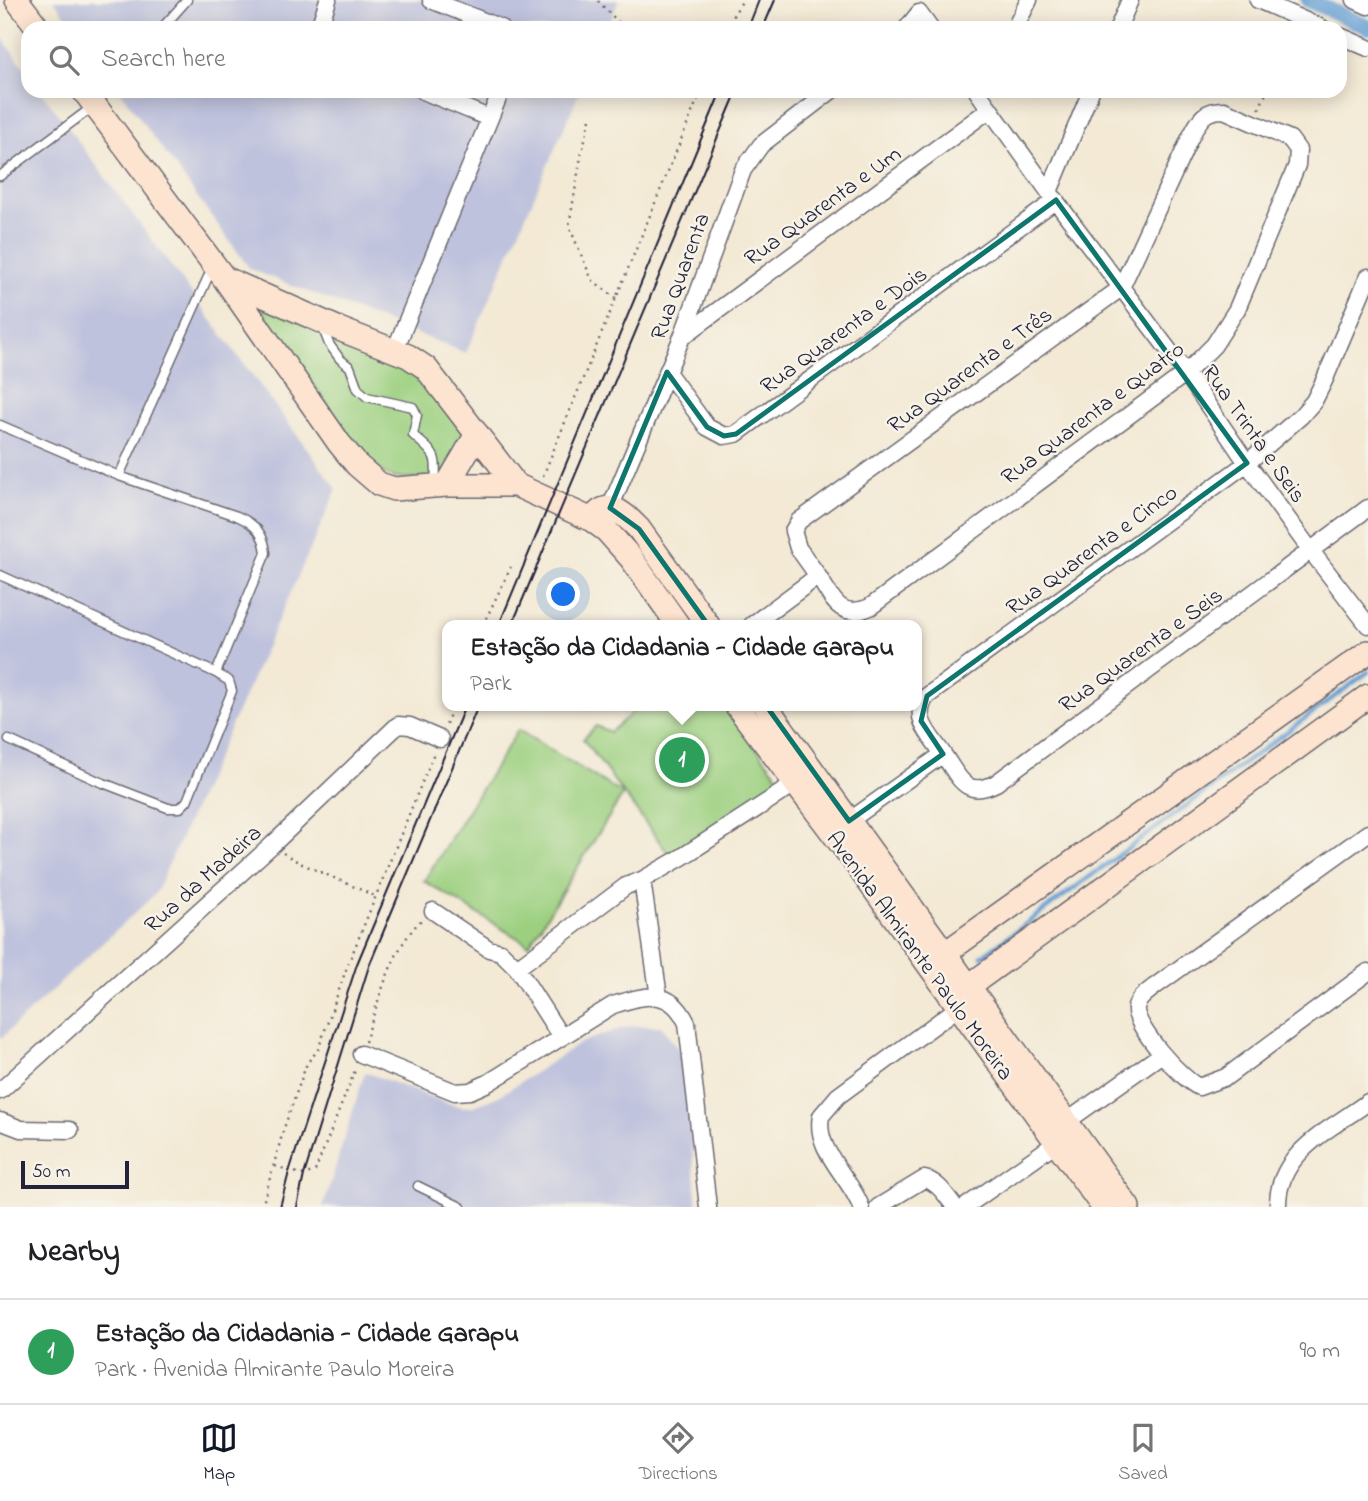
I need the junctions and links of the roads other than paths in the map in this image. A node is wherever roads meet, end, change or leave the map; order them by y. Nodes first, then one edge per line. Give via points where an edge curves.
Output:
1 (17, 0) edge
2 (187, 0) edge
3 (328, 0) edge
4 (431, 0) edge
5 (1028, 0) edge
6 (1130, 0) edge
7 (1258, 0) edge
8 (1355, 0) edge
9 (1368, 6) edge
10 (33, 21) edge
11 (168, 21) edge
12 (321, 21) edge
13 (484, 21) edge
14 (1018, 21) edge
15 (1121, 21) edge
16 (1306, 21) edge
17 (1347, 39) edge
18 (1368, 48) edge
19 (93, 98) edge
20 (96, 98) edge
21 (440, 98) edge
22 (497, 98) edge
23 (822, 98) edge
24 (982, 98) edge
25 (984, 98) edge
26 (1088, 98) edge
27 (1213, 110) joint
28 (489, 118) junction
29 (0, 176) edge
30 (1053, 196) junction
31 (219, 272) junction
32 (1368, 277) edge
33 (1121, 288) junction
34 (321, 321) junction
35 (682, 337) junction
36 (395, 350) junction
37 (667, 372) junction
38 (1186, 373) junction
39 (0, 425) edge
40 (477, 434) junction
41 (1247, 463) junction
42 (119, 476) junction
43 (441, 485) junction
44 (526, 490) junction
45 (1368, 508) edge
46 (601, 514) junction
47 (1311, 551) junction
48 (0, 575) edge
49 (818, 576) junction
50 (674, 620) edge
51 (704, 620) edge
52 (759, 620) edge
53 (1368, 625) edge
54 (1368, 652) edge
55 (216, 673) junction
56 (1368, 696) edge
57 (922, 702) edge
58 (741, 711) edge
59 (770, 711) edge
60 (919, 711) edge
61 (440, 738) road end
62 (9, 740) dead end
63 (943, 754) junction
64 (796, 783) junction
65 (849, 821) junction
66 (1368, 833) edge
67 (642, 880) junction
68 (433, 911) dead end
69 (937, 959) junction
70 (517, 968) junction
71 (1368, 972) edge
72 (659, 997) junction
73 (960, 997) junction
74 (561, 1037) junction
75 (361, 1054) dead end
76 (1162, 1054) junction
77 (0, 1091) edge
78 (1368, 1102) edge
79 (0, 1121) edge
80 (1066, 1122) junction
81 (70, 1130) dead end
82 (1056, 1143) junction
83 (418, 1185) dead end
84 (461, 1207) edge
85 (708, 1207) edge
86 (861, 1207) edge
87 (878, 1207) edge
88 (955, 1207) edge
89 (965, 1207) edge
90 (1103, 1207) edge
91 (1128, 1207) edge
92 (1278, 1207) edge

1 - 10 main road
2 - 11 lane
3 - 12 street
4 - 13 street
5 - 14 street
6 - 15 street
7 - 16 street
8 - 9 street
17 - 18 street
19 - 29 lane
20 - 31 main road
21 - 28 street
22 - 28 street
23 - 35 street, Rua Quarenta via 761,145 743,170
24 - 35 street, Rua Quarenta e Um
25 - 30 street, Rua Trinta e Seis
26 - 30 street
27 - 33 street, Rua Quarenta e Três via 1202,116 1190,138
27 - 38 street, Rua Quarenta e Quatro via 1224,110 1290,139 1298,150 1297,165 1237,309 1214,345
28 - 36 street
30 - 33 street, Rua Trinta e Seis
30 - 37 street, Rua Quarenta e Dois via 736,434 724,436 707,427
31 - 34 main road
31 - 42 lane
31 - 43 main road via 357,465 379,484 394,488
32 - 41 street, Rua Quarenta e Cinco via 1314,401
33 - 38 street, Rua Trinta e Seis
33 - 49 street, Rua Quarenta e Três via 799,521 794,540
34 - 36 main road
34 - 43 lane via 329,344 350,368 358,389 367,397 413,407 413,435 433,451
35 - 37 street, Rua Quarenta
36 - 40 main road via 426,368
37 - 46 street, Rua Quarenta
38 - 41 street, Rua Trinta e Seis
38 - 49 street, Rua Quarenta e Quatro via 870,607 847,611
39 - 42 lane
40 - 43 main road
40 - 44 main road
41 - 47 street, Rua Trinta e Seis
41 - 57 street, Rua Quarenta e Cinco
42 - 55 lane via 251,522 265,541 266,553
43 - 44 main road
44 - 46 main road
45 - 47 street, Rua Quarenta e Seis
46 - 50 main road
46 - 51 main road via 617,510 639,528
47 - 53 street, Rua Trinta e Seis
47 - 63 street, Rua Quarenta e Seis via 996,783 983,790 971,789
48 - 55 lane
49 - 52 street
54 - 69 main road
55 - 62 lane via 229,681 232,691 187,801 180,808 168,808 98,781
56 - 73 main road
58 - 64 main road, Avenida Almirante Paulo Moreira
59 - 65 main road, Avenida Almirante Paulo Moreira
60 - 63 street, Rua Quarenta e Cinco
61 - 77 street, Rua da Madeira via 398,725
63 - 65 street
64 - 67 street
64 - 69 main road, Avenida Almirante Paulo Moreira
65 - 69 main road, Avenida Almirante Paulo Moreira
66 - 76 street via 1142,997 1136,1007 1138,1018
67 - 70 street via 626,886
67 - 72 street
68 - 70 street via 501,952
69 - 73 main road, Avenida Almirante Paulo Moreira
70 - 74 street
71 - 76 street via 1226,1077 1199,1087 1189,1083
72 - 74 street via 613,1005
72 - 85 street via 670,1000 687,1023
73 - 80 main road, Avenida Almirante Paulo Moreira
73 - 82 main road, Avenida Almirante Paulo Moreira
73 - 86 street via 827,1106 821,1116 820,1129 832,1159
74 - 75 street via 470,1091 456,1092
76 - 80 street
78 - 92 street via 1299,1152 1283,1174
79 - 81 street via 21,1129
80 - 91 main road, Avenida Almirante Paulo Moreira
82 - 89 street
82 - 90 main road, Avenida Almirante Paulo Moreira
83 - 84 lane
87 - 88 street via 925,1179 936,1184

